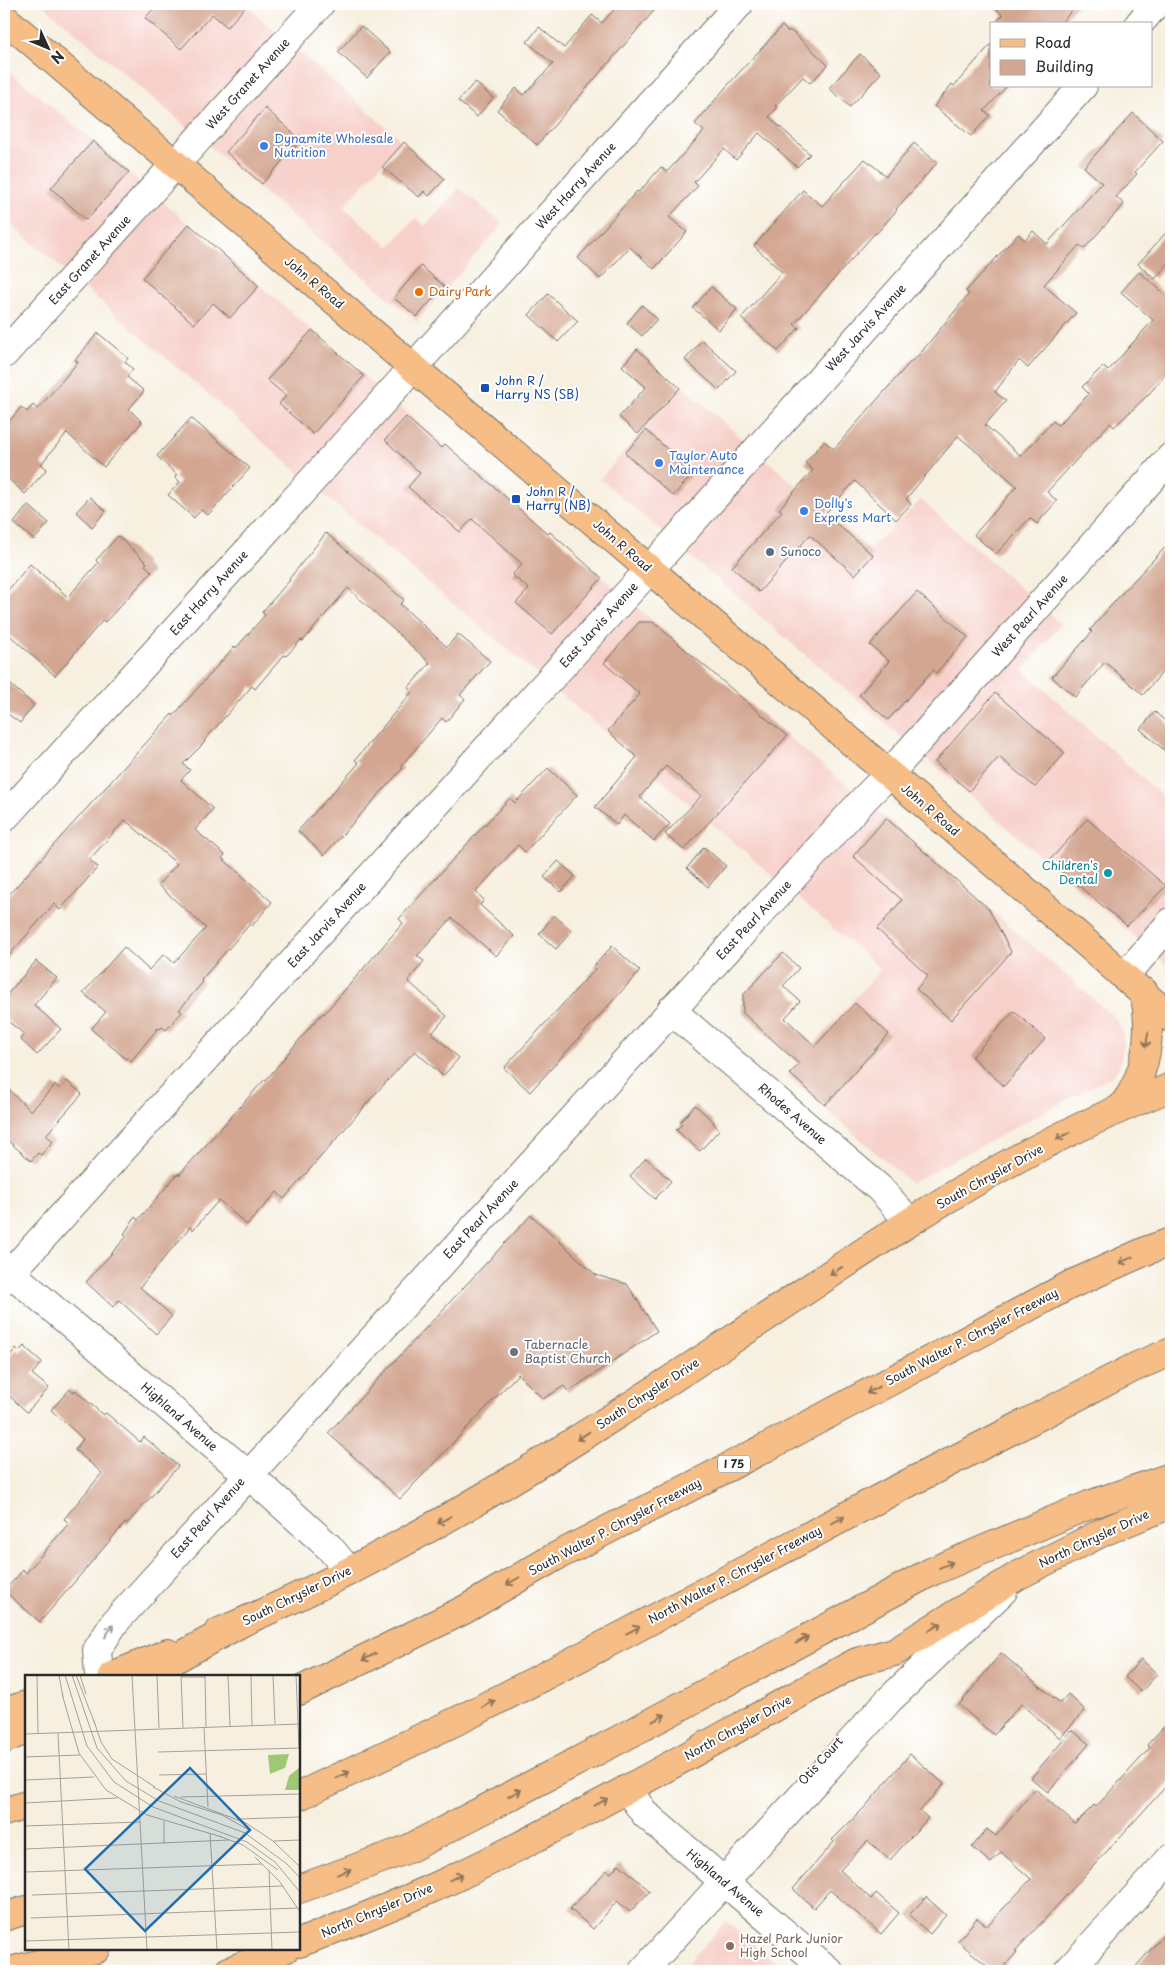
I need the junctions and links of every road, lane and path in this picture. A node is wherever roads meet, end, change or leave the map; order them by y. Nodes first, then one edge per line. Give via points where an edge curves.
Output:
1 (320, 4) edge
2 (739, 4) edge
3 (1156, 4) edge
4 (4, 18) edge
5 (1140, 22) edge
6 (1080, 88) edge
7 (176, 165) junction
8 (4, 354) edge
9 (413, 367) junction
10 (1171, 457) edge
11 (649, 570) junction
12 (889, 774) junction
13 (4, 818) edge
14 (1171, 922) edge
15 (1134, 984) junction
16 (671, 1010) junction
17 (1171, 1018) edge
18 (1171, 1087) edge
19 (1122, 1107) junction
20 (910, 1222) junction
21 (1171, 1242) edge
22 (6, 1273) edge
23 (1171, 1352) edge
24 (247, 1475) junction
25 (1171, 1477) edge
26 (1171, 1504) edge
27 (1034, 1567) dead end
28 (349, 1571) junction
29 (241, 1623) junction
30 (948, 1644) junction
31 (894, 1652) junction
32 (857, 1662) junction
33 (99, 1675) edge
34 (114, 1675) edge
35 (146, 1675) edge
36 (300, 1690) edge
37 (25, 1705) edge
38 (4, 1712) edge
39 (25, 1730) edge
40 (4, 1739) edge
41 (627, 1789) junction
42 (300, 1796) edge
43 (25, 1805) edge
44 (4, 1812) edge
45 (1171, 1858) edge
46 (725, 1882) junction
47 (300, 1889) edge
48 (25, 1910) edge
49 (4, 1917) edge
50 (300, 1943) edge
51 (92, 1950) edge
52 (282, 1950) edge
53 (10, 1971) edge
54 (229, 1971) edge
55 (643, 1971) edge
56 (829, 1971) edge
57 (1068, 1971) edge

1 - 7 street, West Granet Avenue
2 - 9 street, West Harry Avenue
3 - 5 street
4 - 7 main road, John R Road
6 - 11 street, West Jarvis Avenue
7 - 8 street, East Granet Avenue
7 - 9 main road, John R Road
9 - 11 main road, John R Road
9 - 13 street, East Harry Avenue
10 - 12 street, West Pearl Avenue
11 - 12 main road, John R Road
11 - 22 street, East Jarvis Avenue
12 - 15 main road, John R Road
12 - 16 street, East Pearl Avenue
14 - 15 street
15 - 17 main road, John R Road
15 -> 19 main road via 1148,1010 1149,1039 1136,1082
16 - 20 street, Rhodes Avenue via 879,1188
16 - 24 street, East Pearl Avenue
18 - 19 main road, South Chrysler Drive
19 -> 20 main road, South Chrysler Drive via 1002,1167
20 -> 28 main road, South Chrysler Drive via 538,1465
21 -> 36 main road, South Walter P. Chrysler Freeway / I 75 via 1070,1285 553,1558 464,1610
22 - 24 street, Highland Avenue
42 -> 23 main road, North Walter P. Chrysler Freeway via 463,1718 901,1486 1137,1366
24 - 28 street, Highland Avenue via 329,1547
33 -> 24 street, East Pearl Avenue via 98,1650 115,1622
47 -> 25 main road via 408,1849 931,1572 1089,1505
31 -> 26 main road, North Chrysler Drive via 1017,1576 1103,1532
27 - 30 street via 1014,1581
28 - 29 main road, South Chrysler Drive
29 - 34 main road, South Chrysler Drive
29 - 35 main road
30 - 31 street via 924,1652
30 - 46 street via 889,1700
31 - 32 main road, North Chrysler Drive
32 - 41 main road, North Chrysler Drive
32 - 46 street, Otis Court via 884,1661 892,1679 882,1694 733,1857
37 - 38 main road
39 - 40 main road
41 - 46 street, Highland Avenue via 645,1814
50 -> 41 main road, North Chrysler Drive via 445,1882
43 - 44 main road
45 - 57 street
46 - 55 street
46 - 56 street, Highland Avenue
48 - 49 main road
51 - 53 main road
52 - 54 main road

